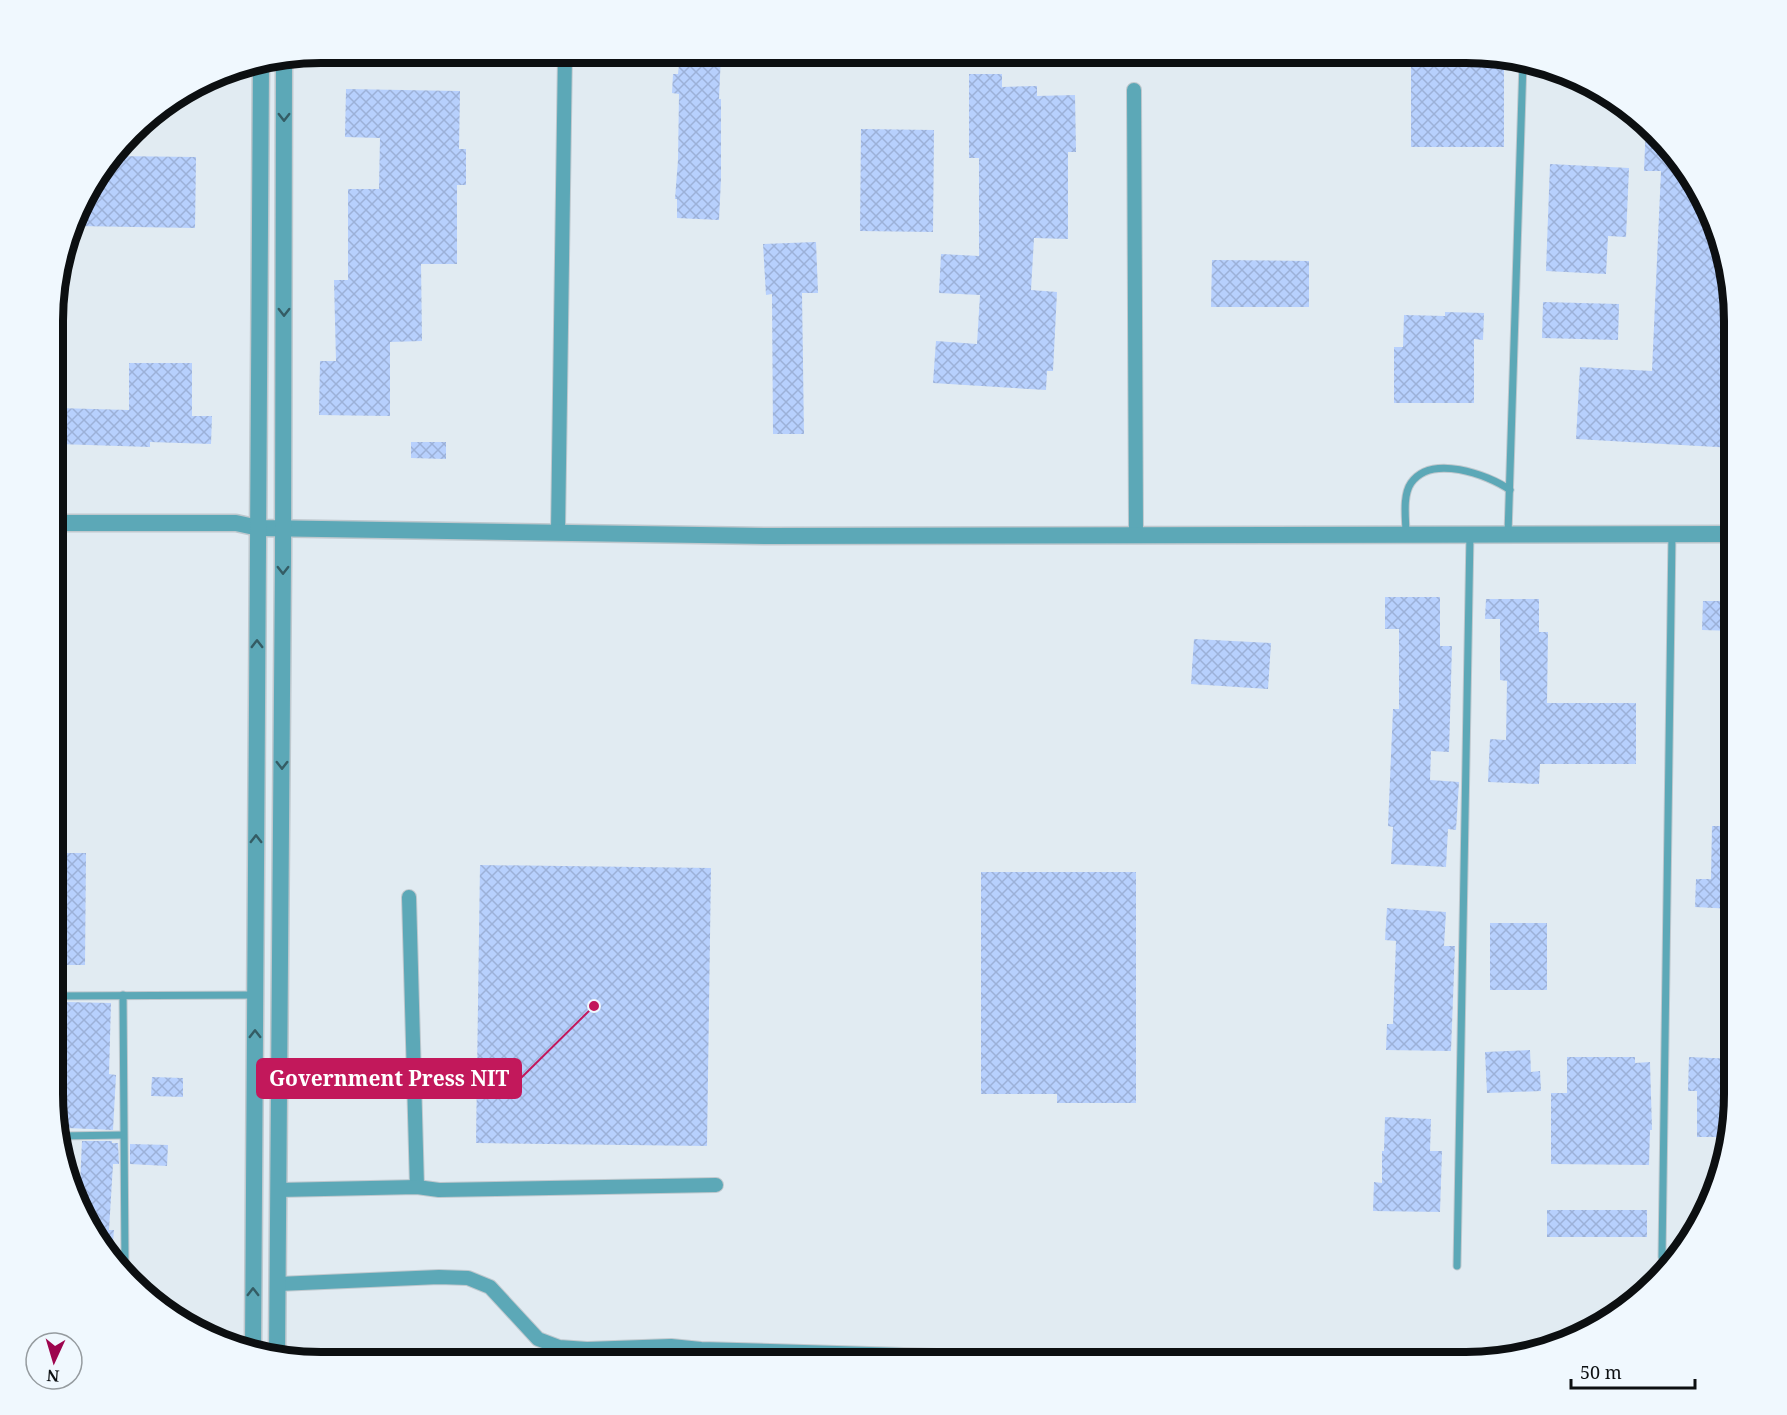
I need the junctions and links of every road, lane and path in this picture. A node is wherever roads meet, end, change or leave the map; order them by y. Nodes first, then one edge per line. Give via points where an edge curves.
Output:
1 (565, 63) edge
2 (284, 66) edge
3 (261, 70) edge
4 (1523, 70) edge
5 (1134, 90) dead end
6 (1509, 490) junction
7 (63, 523) edge
8 (259, 528) junction
9 (283, 528) junction
10 (558, 532) junction
11 (1406, 534) junction
12 (1470, 534) junction
13 (1508, 534) junction
14 (1672, 534) junction
15 (1724, 534) edge
16 (1136, 535) junction
17 (409, 897) dead end
18 (123, 995) junction
19 (255, 995) junction
20 (63, 996) edge
21 (123, 1135) junction
22 (66, 1136) edge
23 (716, 1185) dead end
24 (417, 1188) junction
25 (278, 1190) junction
26 (1662, 1257) dead end
27 (125, 1262) dead end
28 (1457, 1266) dead end
29 (278, 1284) junction
30 (253, 1343) edge
31 (277, 1348) edge
32 (689, 1352) edge

1 - 10 street
2 -> 9 street
3 - 8 street
4 - 6 lane
5 - 16 street
6 - 11 lane via 1478,473 1455,469 1419,475 1407,493
6 - 13 lane
7 - 8 street via 236,523
8 - 9 street
19 -> 8 street
9 - 10 street
9 -> 25 street
10 - 16 street
11 - 12 street
11 - 16 street
12 - 13 street
12 - 28 lane
13 - 14 street
14 - 15 street
14 - 26 lane
17 - 24 street
18 - 19 lane
18 - 20 lane
18 - 21 lane
30 -> 19 street
21 - 22 lane
21 - 27 lane
23 - 24 street
24 - 25 street
25 - 29 street
29 - 31 street
29 - 32 street via 468,1278 490,1287 538,1339 559,1347 671,1346

